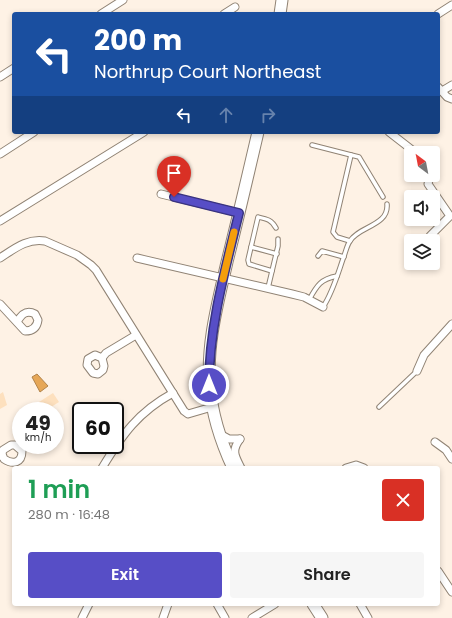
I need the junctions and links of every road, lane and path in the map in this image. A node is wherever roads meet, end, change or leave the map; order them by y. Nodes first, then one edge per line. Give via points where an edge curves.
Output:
1 (123, 0) edge
2 (282, 0) edge
3 (452, 5) edge
4 (235, 7) dead end
5 (106, 12) edge
6 (227, 12) edge
7 (280, 12) edge
8 (440, 13) edge
9 (12, 69) edge
10 (0, 77) edge
11 (452, 85) edge
12 (440, 89) edge
13 (452, 99) edge
14 (31, 134) edge
15 (141, 134) edge
16 (258, 134) edge
17 (392, 134) edge
18 (312, 145) dead end
19 (407, 146) edge
20 (0, 154) edge
21 (351, 156) junction
22 (428, 182) edge
23 (161, 194) dead end
24 (383, 197) dead end
25 (387, 204) dead end
26 (239, 213) junction
27 (451, 216) edge
28 (0, 221) edge
29 (276, 228) dead end
30 (432, 234) edge
31 (278, 239) dead end
32 (350, 241) junction
33 (251, 247) junction
34 (277, 254) junction
35 (318, 256) dead end
36 (344, 257) junction
37 (0, 258) edge
38 (137, 258) dead end
39 (272, 271) junction
40 (337, 276) junction
41 (224, 278) junction
42 (268, 288) junction
43 (310, 300) junction
44 (0, 304) edge
45 (323, 307) joint
46 (18, 322) dead end
47 (452, 324) edge
48 (136, 335) junction
49 (102, 358) dead end
50 (417, 371) joint
51 (173, 393) junction
52 (212, 407) junction
53 (379, 407) dead end
54 (218, 433) junction
55 (435, 442) dead end
56 (452, 459) edge
57 (103, 466) edge
58 (232, 466) edge
59 (240, 466) edge
60 (440, 574) edge
61 (452, 592) edge
62 (88, 606) edge
63 (167, 606) edge
64 (218, 606) edge
65 (272, 606) edge
66 (314, 606) edge
67 (361, 606) edge
68 (82, 618) edge
69 (163, 618) edge
70 (225, 618) edge
71 (252, 618) edge
72 (322, 618) edge
73 (368, 618) edge

1 - 5 street
2 - 7 main road
3 - 8 street
4 - 6 street
9 - 10 street
11 - 12 street
12 - 13 street
14 - 20 street
15 - 28 street
16 - 26 main road
17 - 19 street
18 - 21 lane
21 - 24 lane via 359,157
21 - 32 lane via 333,232 337,237
22 - 27 street
23 - 26 street
25 - 32 lane via 385,214 379,221 358,233
26 - 41 main road
27 - 30 street
29 - 33 lane via 273,222 258,217
31 - 34 lane
32 - 36 lane
33 - 34 lane
33 - 39 lane via 249,264
34 - 39 lane
35 - 36 lane via 322,251
36 - 40 lane
37 - 48 street via 32,240 45,241 77,255 96,270
38 - 41 street
39 - 42 lane
40 - 43 lane via 323,280 316,287
40 - 45 lane via 330,298
41 - 42 street
41 - 52 main road via 210,348 209,385
42 - 43 street
43 - 45 street
44 - 46 street
47 - 50 street via 424,355
48 - 49 street
48 - 51 street
50 - 53 lane
51 - 52 street via 188,414
51 - 57 street via 146,411 131,426
52 - 54 main road
54 - 58 main road
54 - 59 street via 229,439 240,439 234,448
55 - 56 street via 446,450
60 - 61 street
62 - 68 street
63 - 69 street
64 - 70 street
65 - 71 street
66 - 72 main road
67 - 73 street

